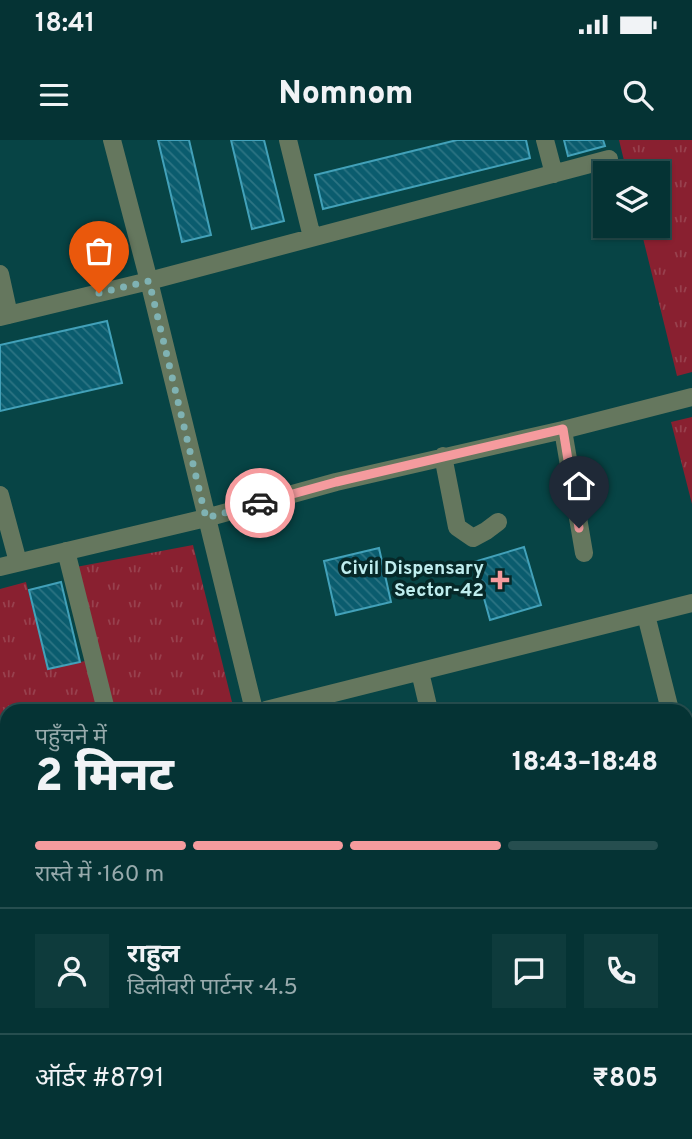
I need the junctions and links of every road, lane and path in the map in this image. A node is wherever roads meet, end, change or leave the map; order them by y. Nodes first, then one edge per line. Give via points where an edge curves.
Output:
1 (112, 140) edge
2 (288, 140) edge
3 (545, 140) edge
4 (609, 159) dead end
5 (554, 174) junction
6 (312, 237) junction
7 (0, 274) edge
8 (149, 281) junction
9 (8, 318) edge
10 (692, 397) edge
11 (563, 429) junction
12 (443, 456) junction
13 (0, 495) edge
14 (206, 518) junction
15 (498, 522) dead end
16 (66, 551) junction
17 (584, 552) dead end
18 (19, 562) junction
19 (0, 567) edge
20 (692, 603) edge
21 (646, 615) junction
22 (420, 672) junction
23 (104, 704) edge
24 (252, 704) edge
25 (290, 704) edge
26 (428, 704) edge
27 (668, 704) edge

1 - 8 street
2 - 6 street
3 - 5 street
4 - 5 street
5 - 6 street
6 - 8 street
7 - 9 street
8 - 9 street
8 - 14 street
10 - 11 street
11 - 12 street
11 - 17 street
12 - 14 street
12 - 15 street via 457,527 473,538
13 - 18 street
14 - 16 street
14 - 24 street
16 - 18 street
16 - 23 street
18 - 19 street
20 - 21 street
21 - 22 street
21 - 27 street
22 - 25 street
22 - 26 street

